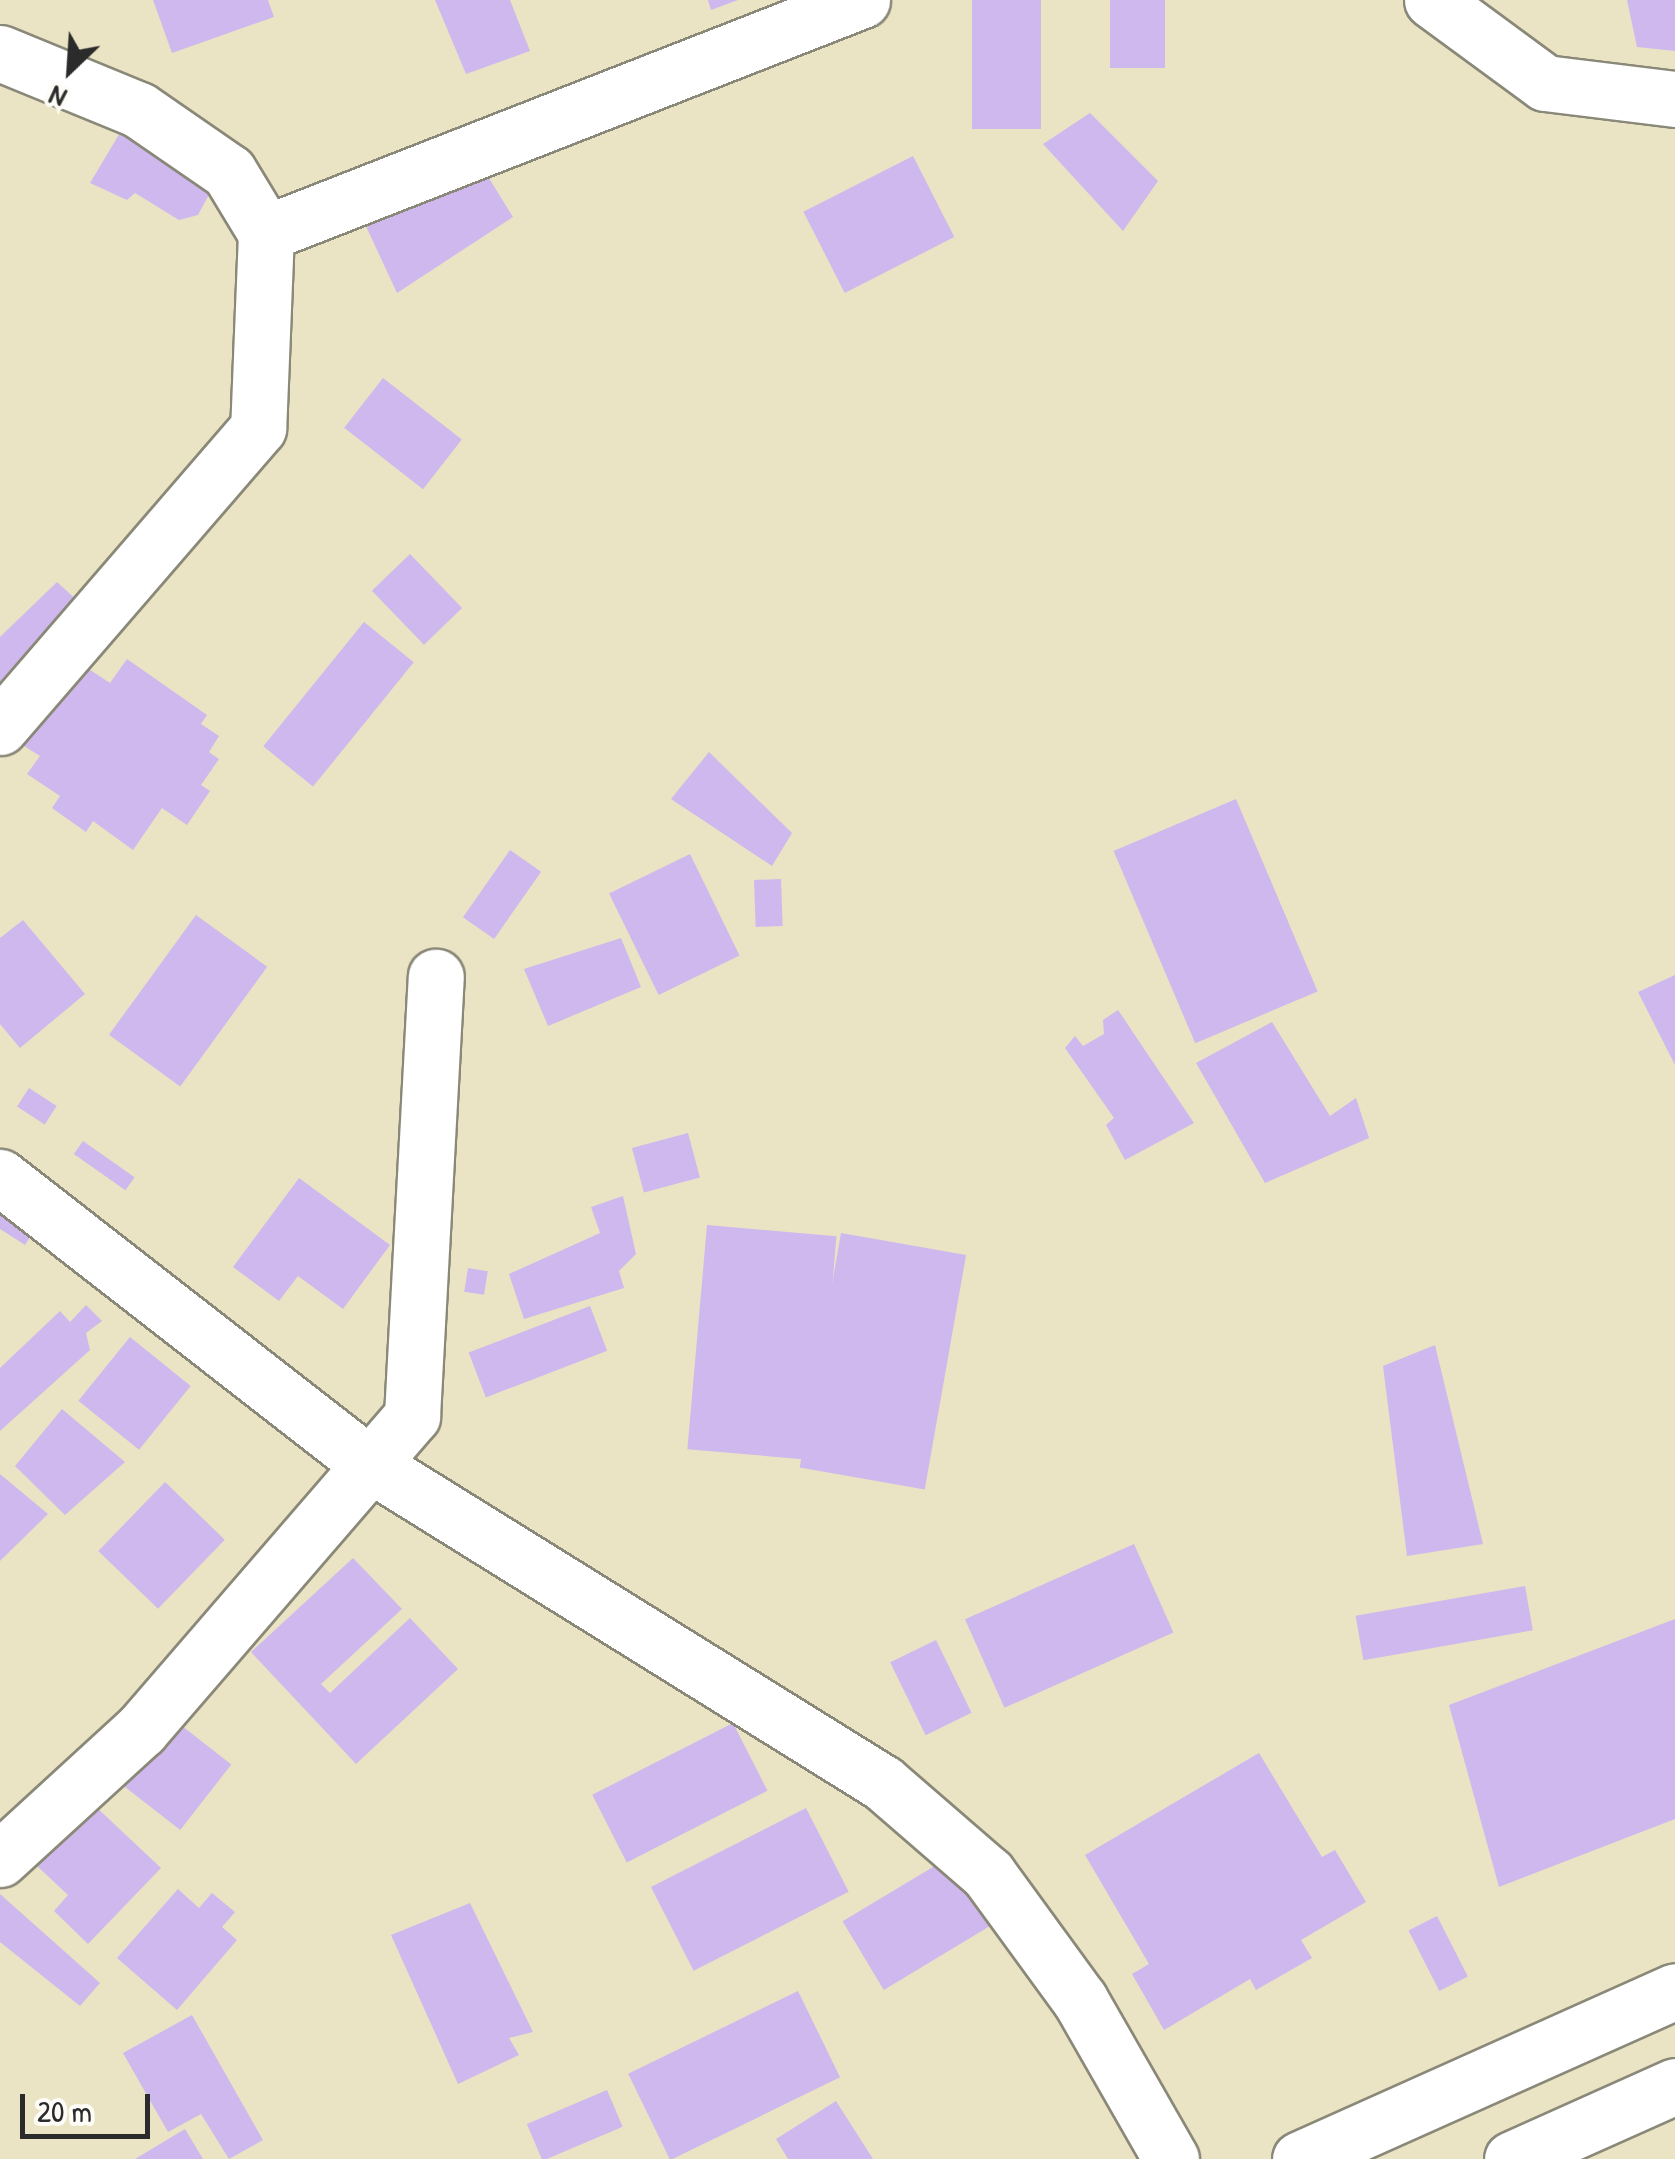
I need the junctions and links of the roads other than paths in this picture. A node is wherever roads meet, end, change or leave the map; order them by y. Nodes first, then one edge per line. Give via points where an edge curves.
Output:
1 (862, 0) edge
2 (1432, 0) edge
3 (0, 52) edge
4 (1675, 98) edge
5 (266, 233) junction
6 (0, 727) edge
7 (436, 977) dead end
8 (0, 1177) edge
9 (368, 1463) junction
10 (0, 1859) edge
11 (1675, 1991) edge
12 (1675, 2086) edge
13 (1171, 2159) edge
14 (1300, 2159) edge
15 (1512, 2159) edge

1 - 5 street
2 - 4 street via 1545,83
3 - 5 street via 140,110 229,172
5 - 6 street via 258,428
7 - 9 street via 412,1416
8 - 9 street
9 - 10 street via 140,1730
9 - 13 street via 883,1783 988,1874 1080,2000
11 - 14 street
12 - 15 street

